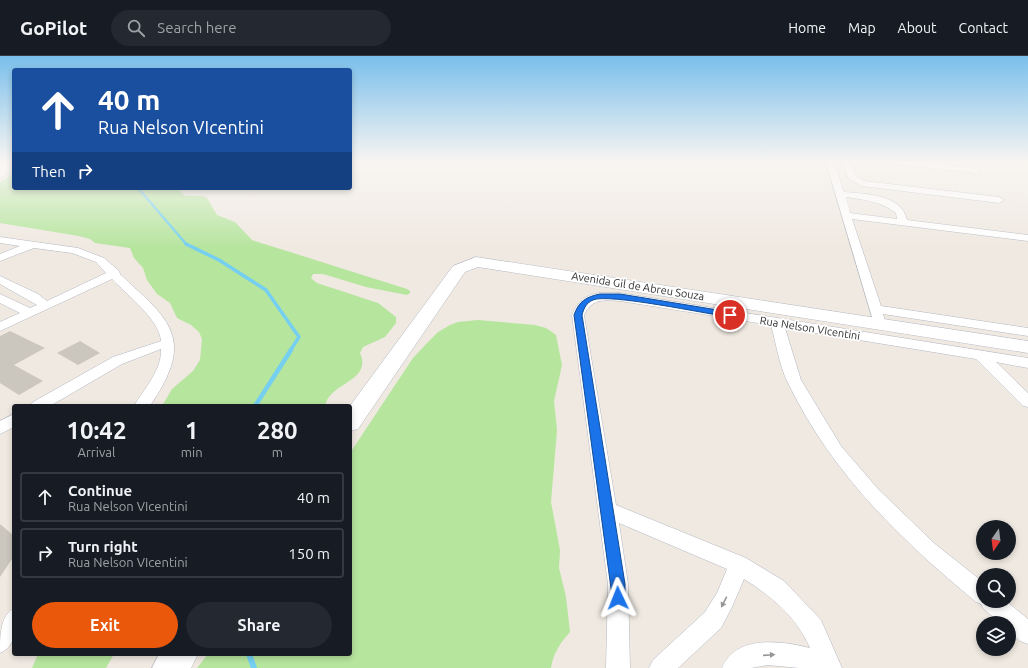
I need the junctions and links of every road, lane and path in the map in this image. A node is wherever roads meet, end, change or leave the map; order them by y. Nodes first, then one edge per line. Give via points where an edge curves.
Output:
1 (838, 191) edge
2 (865, 191) edge
3 (878, 191) edge
4 (917, 191) edge
5 (839, 194) junction
6 (868, 198) junction
7 (881, 200) junction
8 (999, 200) dead end
9 (846, 215) junction
10 (903, 222) junction
11 (1028, 238) edge
12 (0, 240) edge
13 (34, 244) junction
14 (0, 258) edge
15 (115, 273) junction
16 (0, 279) edge
17 (0, 298) edge
18 (46, 306) junction
19 (31, 313) junction
20 (878, 316) junction
21 (777, 323) junction
22 (0, 327) edge
23 (1028, 332) edge
24 (169, 343) junction
25 (1028, 347) edge
26 (981, 356) junction
27 (1028, 363) edge
28 (1028, 402) edge
29 (41, 404) edge
30 (143, 404) edge
31 (352, 420) edge
32 (12, 421) edge
33 (0, 428) edge
34 (608, 510) junction
35 (739, 565) junction
36 (976, 589) edge
37 (998, 608) edge
38 (12, 622) edge
39 (1028, 633) edge
40 (0, 642) edge
41 (180, 656) edge
42 (829, 666) edge
43 (168, 668) edge
44 (618, 668) edge
45 (661, 668) edge
46 (734, 668) edge

1 - 5 street
2 - 6 street
3 - 7 street
4 - 8 street
5 - 6 street
5 - 9 street
6 - 7 street
7 - 10 street via 894,205 901,212
9 - 10 street
9 - 20 street
10 - 11 street
12 - 13 street
13 - 14 street
13 - 15 street via 86,253 100,260
15 - 18 street
15 - 24 street via 160,321
16 - 18 street
17 - 19 street
18 - 19 street
19 - 22 street
20 - 23 street
20 - 25 street, Avenida Gil de Abreu Souza
20 - 31 street, Avenida Gil de Abreu Souza via 476,262 459,269
21 - 26 street, Rua Nelson VIcentini
21 - 34 street, Rua Nelson VIcentini via 620,297 600,296 581,305 578,315
21 - 36 street via 794,380 835,450 872,494 922,544
24 - 29 street via 125,356
24 - 30 street via 165,365
26 - 27 street, Rua Nelson VIcentini
26 - 28 street
32 - 33 street
34 - 35 street
34 - 44 street, Rua Nelson VIcentini via 618,584
35 - 42 street via 777,588 795,606 813,628
35 -> 45 street via 725,600 713,620
37 - 39 street
38 - 40 street
41 - 43 street
46 -> 42 street via 748,657 771,654 795,656

